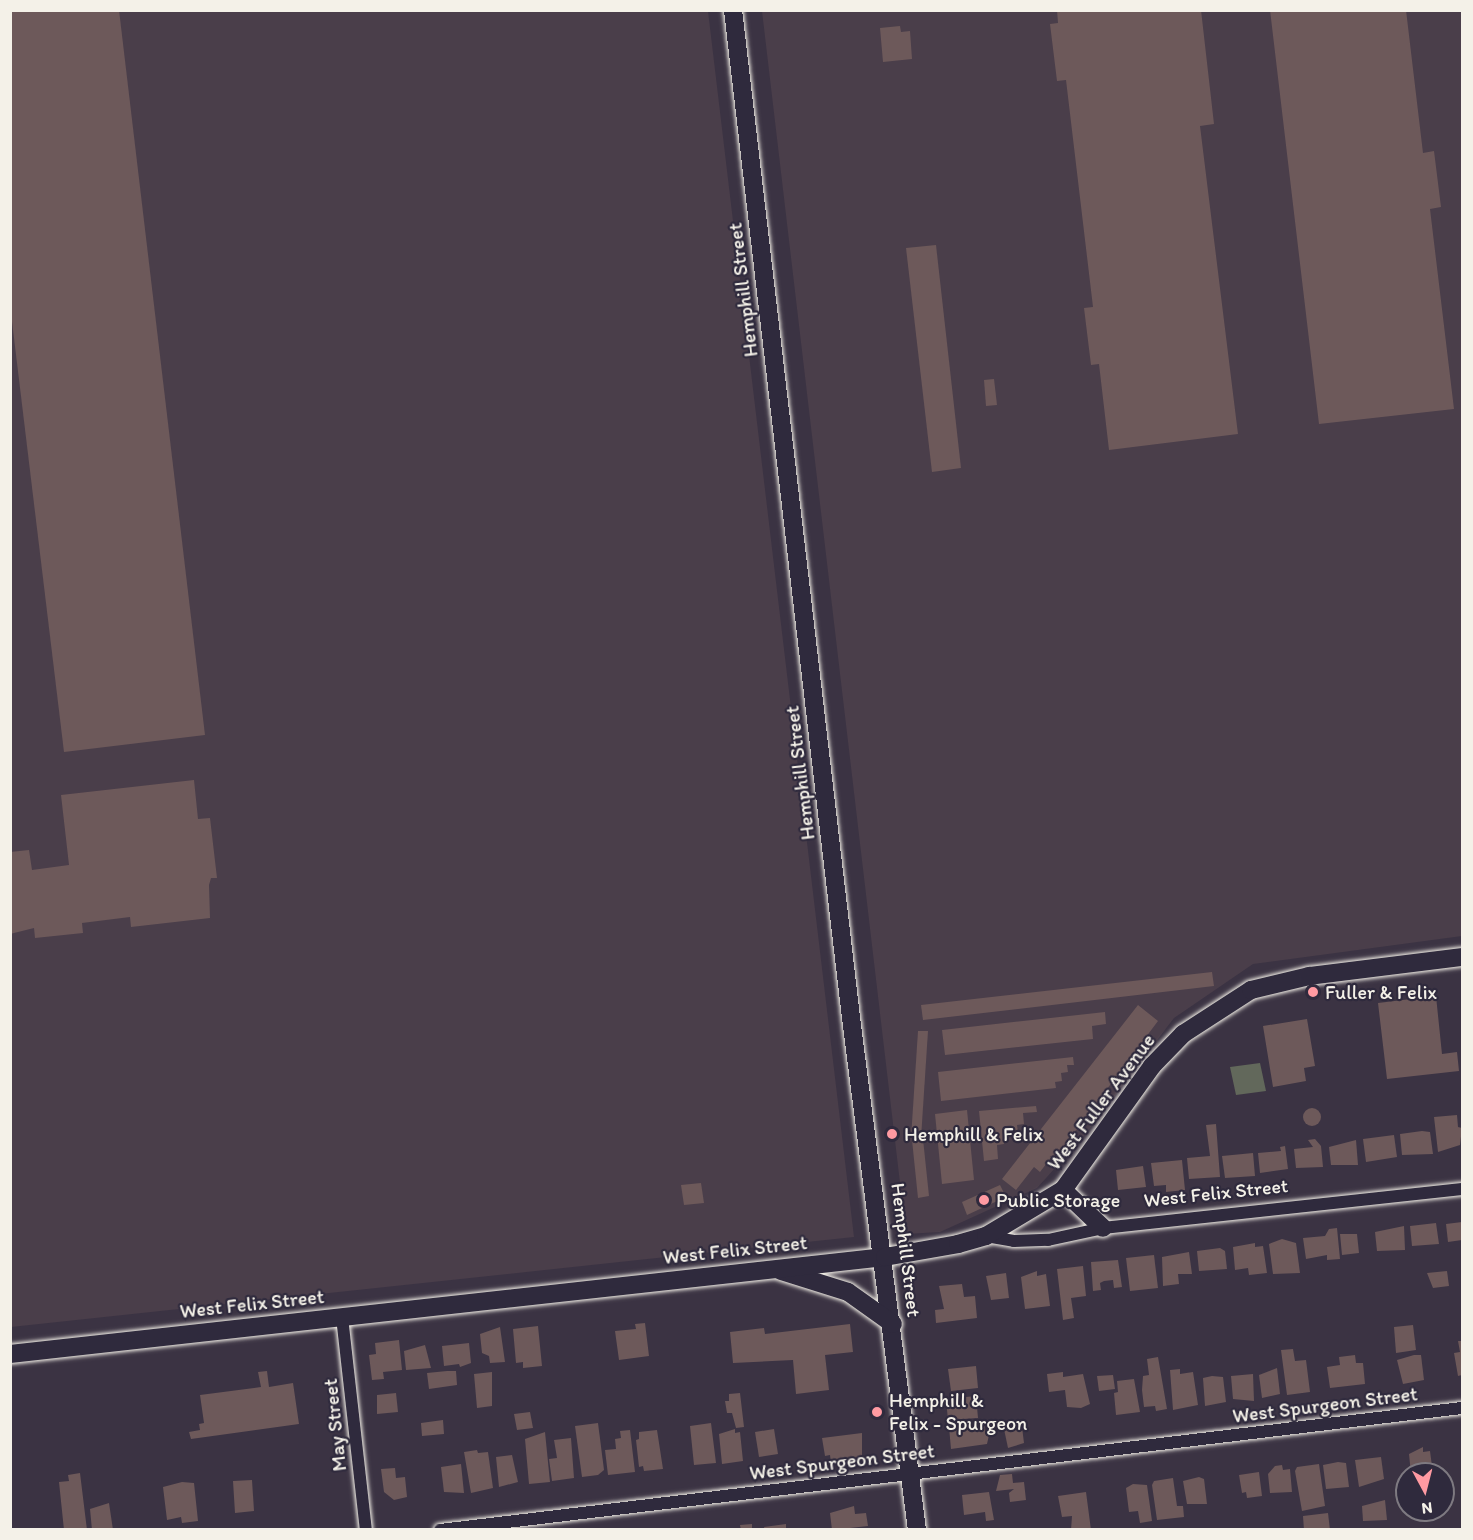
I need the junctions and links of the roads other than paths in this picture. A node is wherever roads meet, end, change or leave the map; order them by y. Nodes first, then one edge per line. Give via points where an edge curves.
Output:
1 (733, 10) edge
2 (1462, 957) edge
3 (1462, 1189) edge
4 (1063, 1190) junction
5 (1103, 1228) junction
6 (986, 1236) junction
7 (885, 1257) junction
8 (773, 1269) junction
9 (342, 1317) junction
10 (893, 1324) junction
11 (13, 1354) edge
12 (1462, 1408) edge
13 (910, 1473) junction
14 (366, 1530) edge
15 (440, 1530) edge
16 (917, 1530) edge

1 - 7 main road, Hemphill Street via 852,1026
2 - 4 main road, West Fuller Avenue via 1309,976 1251,990 1183,1034 1152,1066
3 - 5 street, West Felix Street
4 - 5 main road
4 - 6 main road, West Fuller Avenue
5 - 6 street, West Felix Street via 1048,1240 1014,1241
6 - 7 main road, West Felix Street
7 - 8 main road, West Felix Street
7 - 10 main road, Hemphill Street
8 - 9 main road, West Felix Street
8 - 10 main road via 848,1292
9 - 11 main road, West Felix Street
9 - 14 street, May Street
10 - 13 main road, Hemphill Street
12 - 13 street, West Spurgeon Street
13 - 15 street, West Spurgeon Street
13 - 16 main road, Hemphill Street

